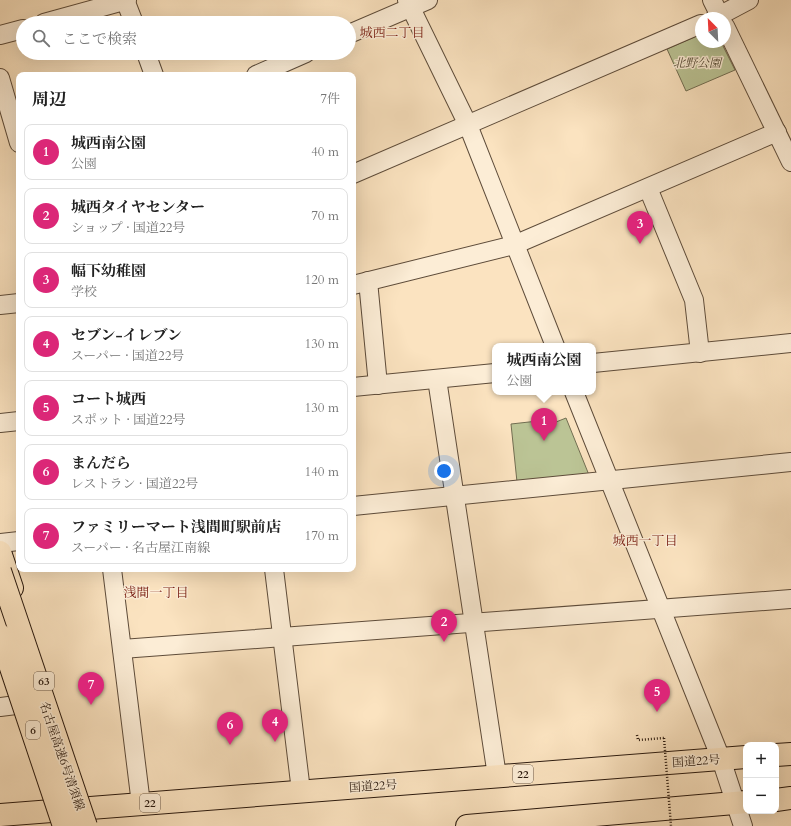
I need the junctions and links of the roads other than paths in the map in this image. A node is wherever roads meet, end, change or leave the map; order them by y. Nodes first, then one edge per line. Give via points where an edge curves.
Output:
1 (126, 0) edge
2 (428, 0) edge
3 (712, 0) edge
4 (749, 0) edge
5 (409, 4) edge
6 (717, 12) edge
7 (731, 12) edge
8 (69, 16) edge
9 (132, 16) edge
10 (695, 27) edge
11 (16, 30) edge
12 (356, 30) edge
13 (0, 35) edge
14 (731, 42) edge
15 (149, 60) edge
16 (290, 60) edge
17 (153, 72) edge
18 (263, 72) edge
19 (0, 78) edge
20 (468, 125) junction
21 (777, 132) junction
22 (16, 133) edge
23 (791, 162) edge
24 (356, 173) edge
25 (648, 188) junction
26 (514, 245) junction
27 (361, 283) edge
28 (16, 303) edge
29 (0, 305) edge
30 (554, 343) edge
31 (791, 343) edge
32 (700, 353) junction
33 (596, 363) edge
34 (492, 373) edge
35 (437, 379) junction
36 (378, 385) junction
37 (356, 387) edge
38 (575, 395) edge
39 (16, 421) edge
40 (0, 422) edge
41 (791, 462) edge
42 (609, 480) junction
43 (455, 496) junction
44 (356, 506) edge
45 (16, 541) edge
46 (0, 543) edge
47 (0, 552) edge
48 (0, 571) edge
49 (112, 572) edge
50 (274, 572) edge
51 (791, 598) edge
52 (659, 608) junction
53 (475, 621) junction
54 (0, 635) edge
55 (283, 638) junction
56 (122, 649) junction
57 (0, 659) edge
58 (8, 706) edge
59 (791, 754) edge
60 (779, 755) edge
61 (743, 757) edge
62 (721, 759) junction
63 (497, 776) junction
64 (301, 791) junction
65 (791, 798) edge
66 (779, 800) edge
67 (741, 802) edge
68 (141, 804) junction
69 (0, 815) edge
70 (89, 820) edge
71 (56, 821) edge
72 (505, 824) edge
73 (467, 826) edge
74 (743, 826) edge

1 - 8 street
1 - 9 street
2 - 5 street
3 - 6 street
4 - 7 street
5 - 12 street
5 - 20 street
10 - 20 street
11 - 13 street
14 - 21 street
15 - 17 street
16 - 18 street
19 - 22 street
20 - 24 street
20 - 26 street
21 - 23 street
21 - 25 street
25 - 26 street
25 - 32 street via 694,300
26 - 27 street
26 - 30 street
27 - 36 street
28 - 29 street
31 - 32 street
32 - 33 street
34 - 35 street
35 - 36 street
35 - 43 street
36 - 37 street
38 - 42 street
39 - 40 street
41 - 42 street
42 - 43 street
42 - 52 street
43 - 44 street
43 - 53 street
45 - 46 street
47 - 70 main road, 63
48 - 70 main road, 名古屋高速6号清須線 / 6, bridge
49 - 56 street
50 - 55 street
51 - 52 street
52 - 53 street
52 - 62 street
53 - 55 street
53 - 63 street
54 - 71 main road, 名古屋高速6号清須線 / 6, bridge
55 - 56 street
55 - 64 street
56 - 68 street
57 - 58 main road
58 - 71 main road
59 - 60 main road
61 - 62 main road, 国道22号 / 22
62 - 63 main road, 国道22号 / 22
62 - 67 street
63 - 64 main road, 国道22号 / 22
64 - 68 main road, 国道22号 / 22
65 - 66 main road
67 - 72 main road
67 - 74 street
68 - 70 main road, 国道22号 / 22
69 - 71 main road, 国道22号 / 22
70 - 71 main road, 国道22号 / 22
72 - 73 main road

